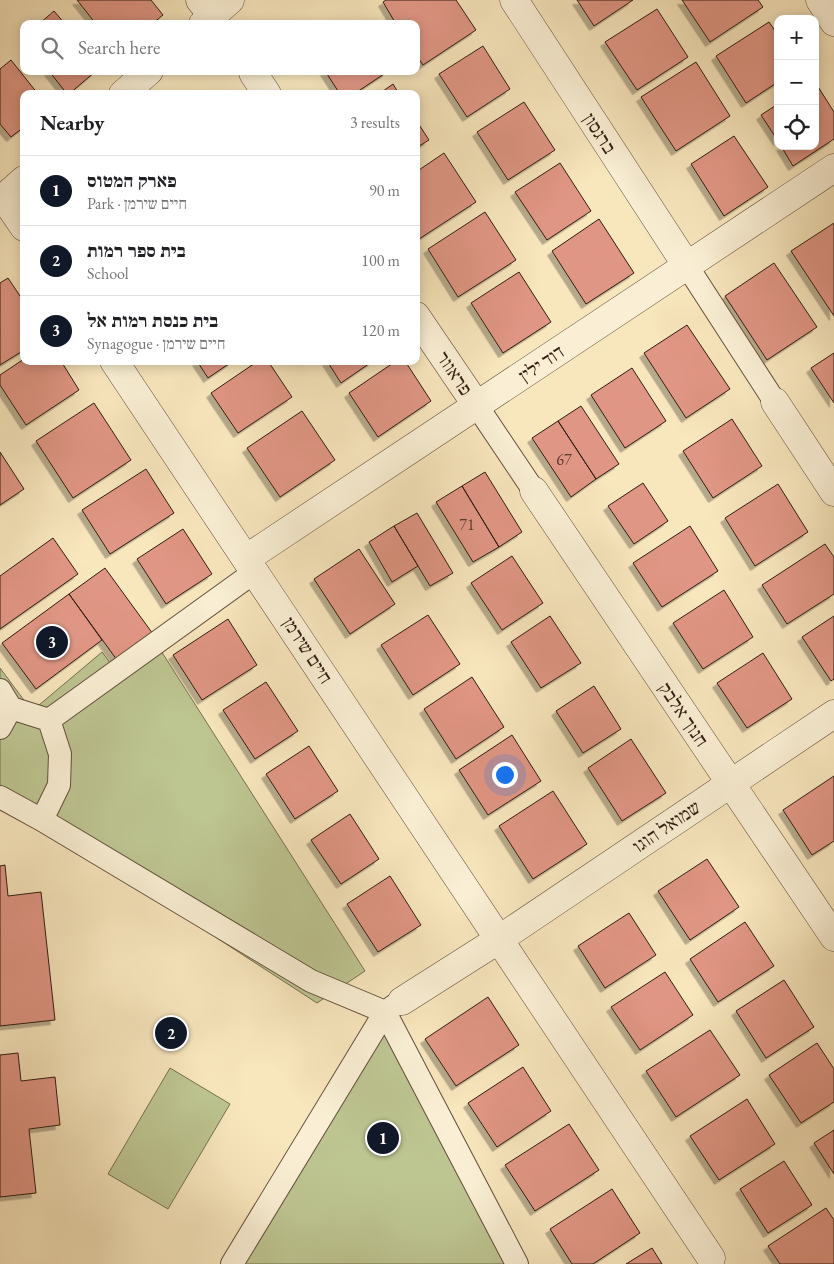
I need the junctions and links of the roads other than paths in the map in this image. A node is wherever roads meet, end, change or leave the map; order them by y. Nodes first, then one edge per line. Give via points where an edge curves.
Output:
1 (514, 0) edge
2 (144, 75) edge
3 (128, 90) edge
4 (834, 168) edge
5 (9, 193) edge
6 (20, 218) edge
7 (687, 266) junction
8 (420, 322) edge
9 (117, 365) edge
10 (776, 402) joint
11 (477, 406) junction
12 (534, 491) joint
13 (834, 492) edge
14 (252, 564) junction
15 (4, 709) edge
16 (834, 714) edge
17 (49, 720) junction
18 (730, 783) junction
19 (0, 797) edge
20 (42, 820) junction
21 (834, 937) edge
22 (498, 940) junction
23 (394, 1006) junction
24 (711, 1258) dead end
25 (232, 1264) edge
26 (517, 1264) edge

1 - 7 street, ברגסון
2 - 3 street
4 - 7 street, דוד ילין
5 - 6 street
7 - 10 street
7 - 11 street, דוד ילין
8 - 11 street, פראוור
9 - 14 street, חיים שירמן
10 - 13 street
11 - 12 street
11 - 14 street, דוד ילין
12 - 18 street, חנוך אלבק
14 - 17 street
14 - 22 street, חיים שירמן
15 - 17 street
16 - 18 street, שמואל הוגו
17 - 20 street via 60,754 59,785
18 - 21 street, חנוך אלבק
18 - 22 street, שמואל הוגו
19 - 20 street
20 - 23 street via 311,981
22 - 23 street, שמואל הוגו
22 - 24 street, חיים שירמן
23 - 25 street
23 - 26 street

